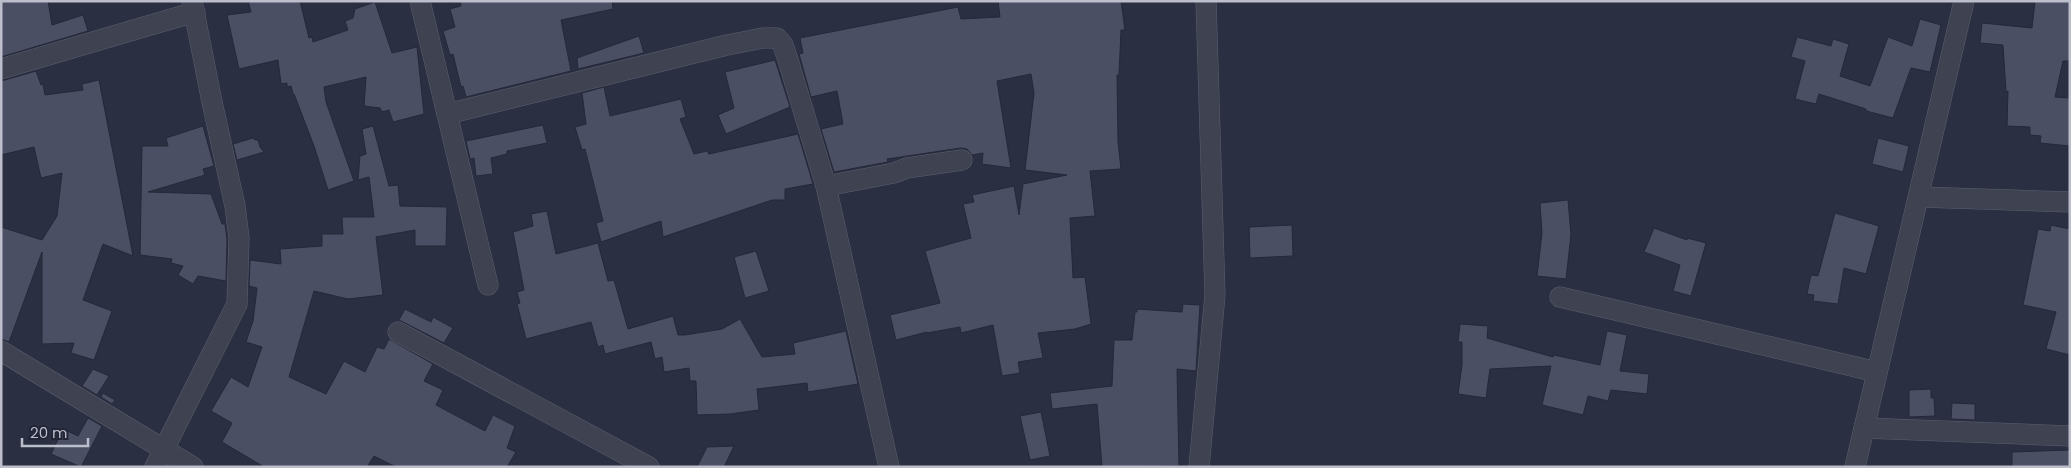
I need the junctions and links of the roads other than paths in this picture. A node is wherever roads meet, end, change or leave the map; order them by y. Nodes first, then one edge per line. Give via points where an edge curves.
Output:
1 (420, 1) edge
2 (1206, 1) edge
3 (1964, 1) edge
4 (194, 7) edge
5 (1, 70) edge
6 (447, 114) junction
7 (962, 160) dead end
8 (826, 186) junction
9 (1919, 196) junction
10 (2070, 202) edge
11 (488, 285) dead end
12 (1560, 296) dead end
13 (398, 332) dead end
14 (1, 351) edge
15 (1877, 372) junction
16 (1864, 428) junction
17 (2070, 436) edge
18 (160, 459) edge
19 (193, 467) edge
20 (649, 467) edge
21 (889, 467) edge
22 (1199, 467) edge
23 (1855, 467) edge

1 - 6 street
2 - 22 street via 1215,295
3 - 9 street
4 - 5 street
4 - 18 street via 236,206 239,238 237,304
6 - 8 street via 727,45 777,38 788,60
6 - 11 street
7 - 8 street
8 - 21 street
9 - 10 street
9 - 15 street
12 - 15 street
13 - 20 street
14 - 18 street
15 - 16 street
16 - 17 street
16 - 23 street
18 - 19 street

